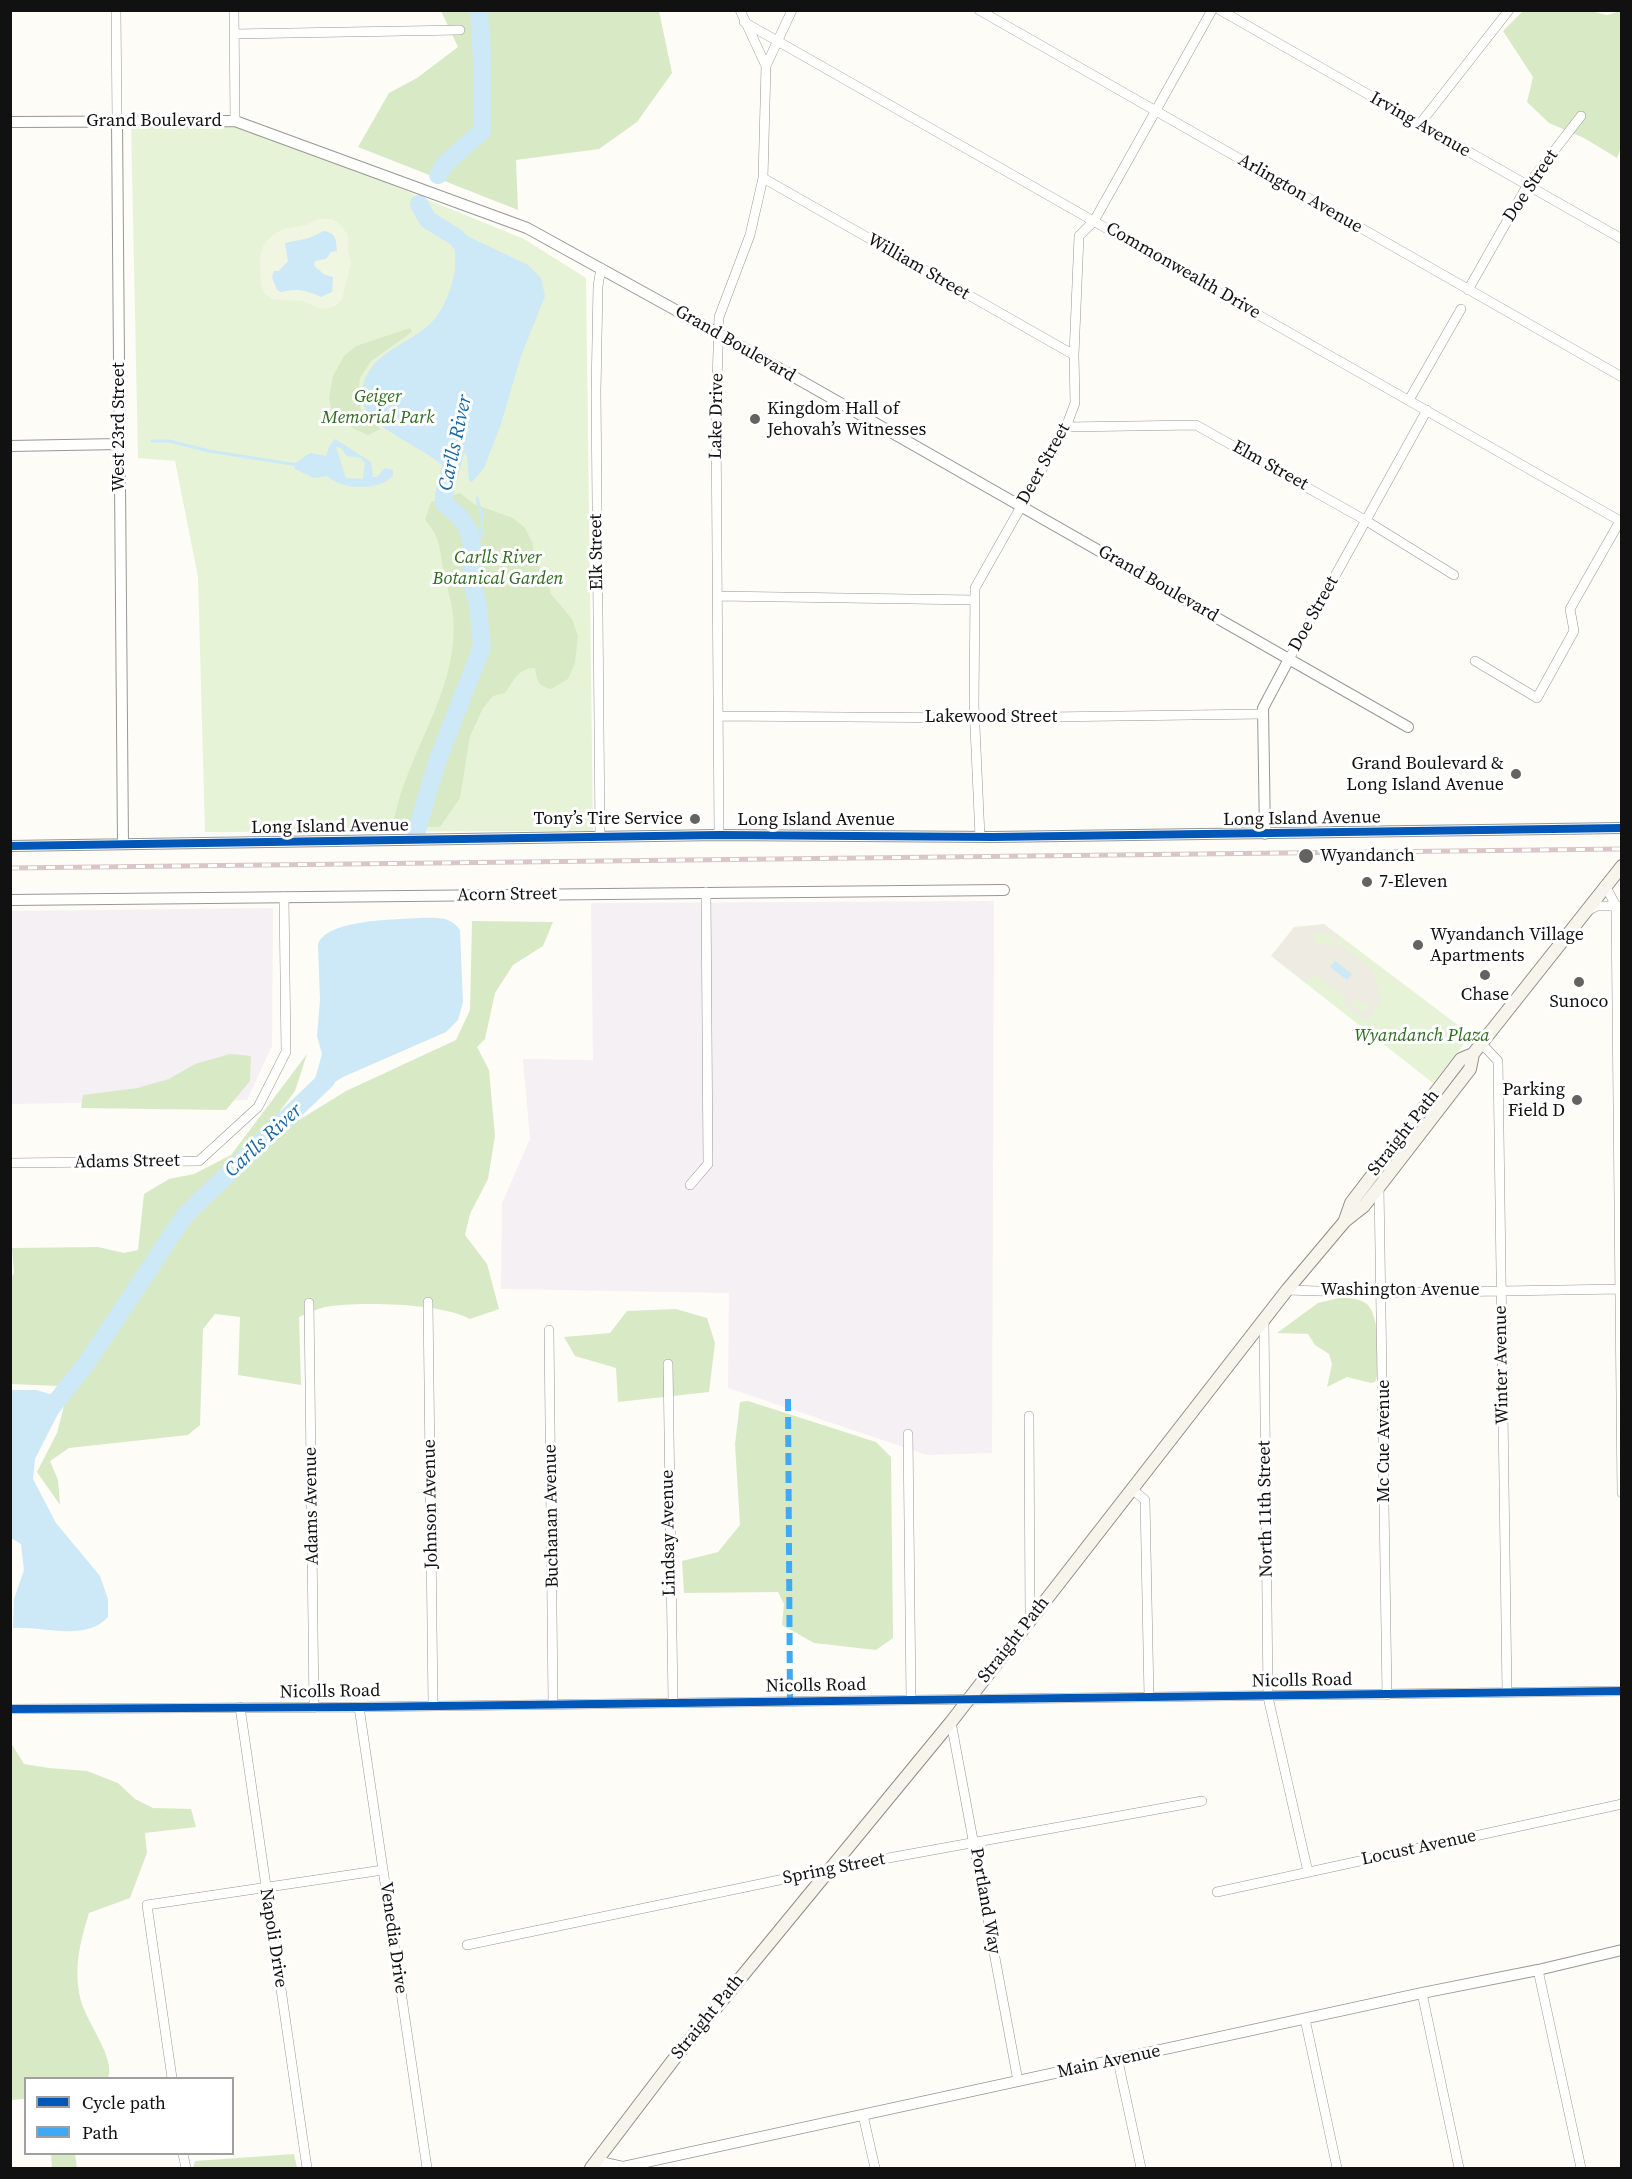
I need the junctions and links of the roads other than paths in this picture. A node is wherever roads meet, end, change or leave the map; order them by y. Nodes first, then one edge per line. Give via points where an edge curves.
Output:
1 (116, 10) edge
2 (234, 10) edge
3 (740, 10) edge
4 (792, 10) edge
5 (979, 10) edge
6 (1212, 10) edge
7 (1220, 10) edge
8 (1509, 10) edge
9 (744, 22) junction
10 (460, 30) dead end
11 (234, 34) junction
12 (777, 43) junction
13 (766, 66) junction
14 (1155, 111) junction
15 (1581, 116) dead end
16 (235, 120) junction
17 (117, 121) junction
18 (10, 122) edge
19 (1419, 125) junction
20 (763, 178) junction
21 (1527, 186) junction
22 (1094, 221) junction
23 (1622, 239) edge
24 (601, 268) junction
25 (1468, 290) junction
26 (1461, 309) dead end
27 (719, 334) junction
28 (1074, 355) junction
29 (1622, 377) edge
30 (1409, 400) junction
31 (1426, 411) junction
32 (1066, 427) junction
33 (119, 444) junction
34 (10, 446) edge
35 (1021, 507) junction
36 (1365, 520) junction
37 (1621, 521) edge
38 (1454, 575) dead end
39 (717, 596) junction
40 (974, 600) junction
41 (1289, 659) junction
42 (1475, 661) dead end
43 (1263, 714) junction
44 (718, 716) junction
45 (975, 718) junction
46 (1408, 727) dead end
47 (1622, 828) edge
48 (1265, 834) junction
49 (719, 835) junction
50 (600, 836) junction
51 (980, 837) junction
52 (123, 844) junction
53 (10, 846) edge
54 (1622, 866) edge
55 (1605, 885) junction
56 (1004, 890) dead end
57 (705, 892) junction
58 (284, 897) junction
59 (10, 900) edge
60 (1619, 906) edge
61 (1584, 912) junction
62 (1481, 1043) junction
63 (1473, 1054) junction
64 (10, 1163) edge
65 (690, 1185) dead end
66 (1379, 1187) junction
67 (1345, 1221) junction
68 (1501, 1289) junction
69 (1620, 1289) edge
70 (1287, 1290) junction
71 (1382, 1293) junction
72 (428, 1302) dead end
73 (309, 1303) dead end
74 (1264, 1321) junction
75 (549, 1330) dead end
76 (668, 1364) dead end
77 (1029, 1416) dead end
78 (908, 1434) dead end
79 (1132, 1489) junction
80 (1622, 1493) edge
81 (1030, 1620) junction
82 (1622, 1691) edge
83 (1508, 1693) junction
84 (1387, 1695) junction
85 (1268, 1696) junction
86 (1149, 1697) junction
87 (911, 1700) junction
88 (968, 1700) junction
89 (673, 1702) junction
90 (554, 1703) junction
91 (433, 1705) junction
92 (240, 1707) junction
93 (359, 1707) junction
94 (314, 1708) junction
95 (10, 1709) edge
96 (951, 1722) junction
97 (1202, 1801) dead end
98 (1622, 1804) edge
99 (974, 1841) junction
100 (830, 1869) junction
101 (383, 1870) junction
102 (1308, 1872) junction
103 (265, 1888) junction
104 (1217, 1892) dead end
105 (467, 1945) dead end
106 (1622, 1950) edge
107 (1538, 1970) junction
108 (1422, 1993) junction
109 (1305, 2019) junction
110 (1118, 2061) junction
111 (172, 2077) edge
112 (1018, 2081) junction
113 (862, 2115) junction
114 (596, 2166) edge
115 (307, 2169) edge
116 (427, 2169) edge
117 (875, 2169) edge
118 (1142, 2169) edge
119 (1337, 2169) edge
120 (1459, 2169) edge
121 (1581, 2169) edge

1 - 17 street, West 23rd Street
2 - 11 street
3 - 9 street
4 - 12 street, Lake Drive
5 - 14 street, Arlington Avenue
6 - 14 street, Deer Street
7 - 19 street, Irving Avenue
8 - 19 street
9 - 12 street, Commonwealth Drive
9 - 13 street
10 - 11 street
11 - 16 street
12 - 13 street, Lake Drive
12 - 22 street, Commonwealth Drive
13 - 20 street, Lake Drive
14 - 22 street, Deer Street
14 - 25 street, Arlington Avenue
15 - 21 street, Doe Street
16 - 17 street, Grand Boulevard
16 - 24 street, Grand Boulevard via 503,218
17 - 18 street, Grand Boulevard
17 - 33 street, West 23rd Street
19 - 21 street, Irving Avenue
20 - 27 street, Lake Drive via 750,235 719,317
20 - 28 street, William Street
21 - 23 street, Irving Avenue
21 - 25 street, Doe Street
22 - 28 street, Deer Street via 1079,236
22 - 30 street, Commonwealth Drive
24 - 27 street, Grand Boulevard
24 - 50 street, Elk Street via 596,392
25 - 29 street, Arlington Avenue
26 - 30 street
27 - 35 street, Grand Boulevard
27 - 39 street, Lake Drive
28 - 32 street, Deer Street via 1075,403
30 - 31 street, Commonwealth Drive
31 - 36 street, Doe Street
31 - 37 street, Commonwealth Drive
32 - 35 street, Deer Street
32 - 36 street, Elm Street via 1196,425
33 - 34 street
33 - 52 street, West 23rd Street
35 - 40 street, Deer Street via 977,585
35 - 41 street, Grand Boulevard
36 - 38 street, Elm Street
36 - 41 street, Doe Street
37 - 42 street via 1570,609 1574,631 1537,698
39 - 40 street
39 - 44 street, Lake Drive
40 - 45 street, Deer Street
41 - 43 street, Doe Street
41 - 46 street, Grand Boulevard
43 - 45 street, Lakewood Street
43 - 48 street, Doe Street
44 - 45 street, Lakewood Street
44 - 49 street, Lake Drive
45 - 51 street, Deer Street
47 - 48 street, Long Island Avenue
48 - 51 street, Long Island Avenue
49 - 50 street, Long Island Avenue
49 - 51 street, Long Island Avenue
50 - 52 street, Long Island Avenue
52 - 53 street, Long Island Avenue
54 - 55 main road, Straight Path
55 - 60 street
55 - 61 main road, Straight Path
56 - 57 street, Acorn Street
57 - 58 street, Acorn Street
57 - 65 street via 708,1164
58 - 59 street, Acorn Street
58 - 64 street, Adams Street via 286,1052 258,1107 199,1161
60 - 61 street via 1597,906
60 - 69 street
61 - 62 main road, Straight Path
62 - 63 main road, Straight Path
62 - 68 street, Winter Avenue via 1498,1061
63 - 66 main road, Straight Path via 1470,1068
63 - 67 main road, Straight Path via 1461,1059 1376,1168 1351,1203
66 - 67 main road, Straight Path
66 - 71 street, Mc Cue Avenue
67 - 70 main road, Straight Path
68 - 69 street, Washington Avenue
68 - 71 street, Washington Avenue
68 - 83 street, Winter Avenue
69 - 80 street
70 - 71 street, Washington Avenue
70 - 74 main road, Straight Path
71 - 84 street, Mc Cue Avenue
72 - 91 street, Johnson Avenue
73 - 94 street, Adams Avenue
74 - 79 main road, Straight Path
74 - 85 street, North 11th Street
75 - 90 street, Buchanan Avenue
76 - 89 street, Lindsay Avenue
77 - 81 street
78 - 87 street
79 - 81 main road, Straight Path
79 - 86 street via 1145,1500
81 - 88 main road, Straight Path
82 - 83 street, Nicolls Road
83 - 84 street, Nicolls Road
84 - 85 street, Nicolls Road
85 - 86 street, Nicolls Road
85 - 102 street, North 11th Street
86 - 88 street, Nicolls Road
87 - 88 street, Nicolls Road
87 - 89 street, Nicolls Road
88 - 96 main road, Straight Path
89 - 90 street, Nicolls Road
90 - 91 street, Nicolls Road
91 - 93 street, Nicolls Road
92 - 94 street, Nicolls Road
92 - 95 street, Nicolls Road
92 - 103 street, Napoli Drive
93 - 94 street, Nicolls Road
93 - 101 street, Venedia Drive
96 - 99 street, Portland Way
96 - 100 main road, Straight Path
97 - 99 street, Spring Street
98 - 102 street, Locust Avenue
99 - 100 street, Spring Street
99 - 112 street, Portland Way
100 - 105 street, Spring Street
100 - 114 main road, Straight Path via 674,2059
101 - 103 street
101 - 116 street, Venedia Drive
102 - 104 street, Locust Avenue
103 - 111 street via 147,1905
103 - 115 street, Napoli Drive
106 - 107 street, Main Avenue
107 - 108 street, Main Avenue
107 - 121 street
108 - 109 street, Main Avenue
108 - 120 street
109 - 110 street, Main Avenue
109 - 119 street
110 - 112 street, Main Avenue
110 - 118 street
112 - 113 street, Main Avenue
113 - 114 street, Main Avenue via 623,2167
113 - 117 street

